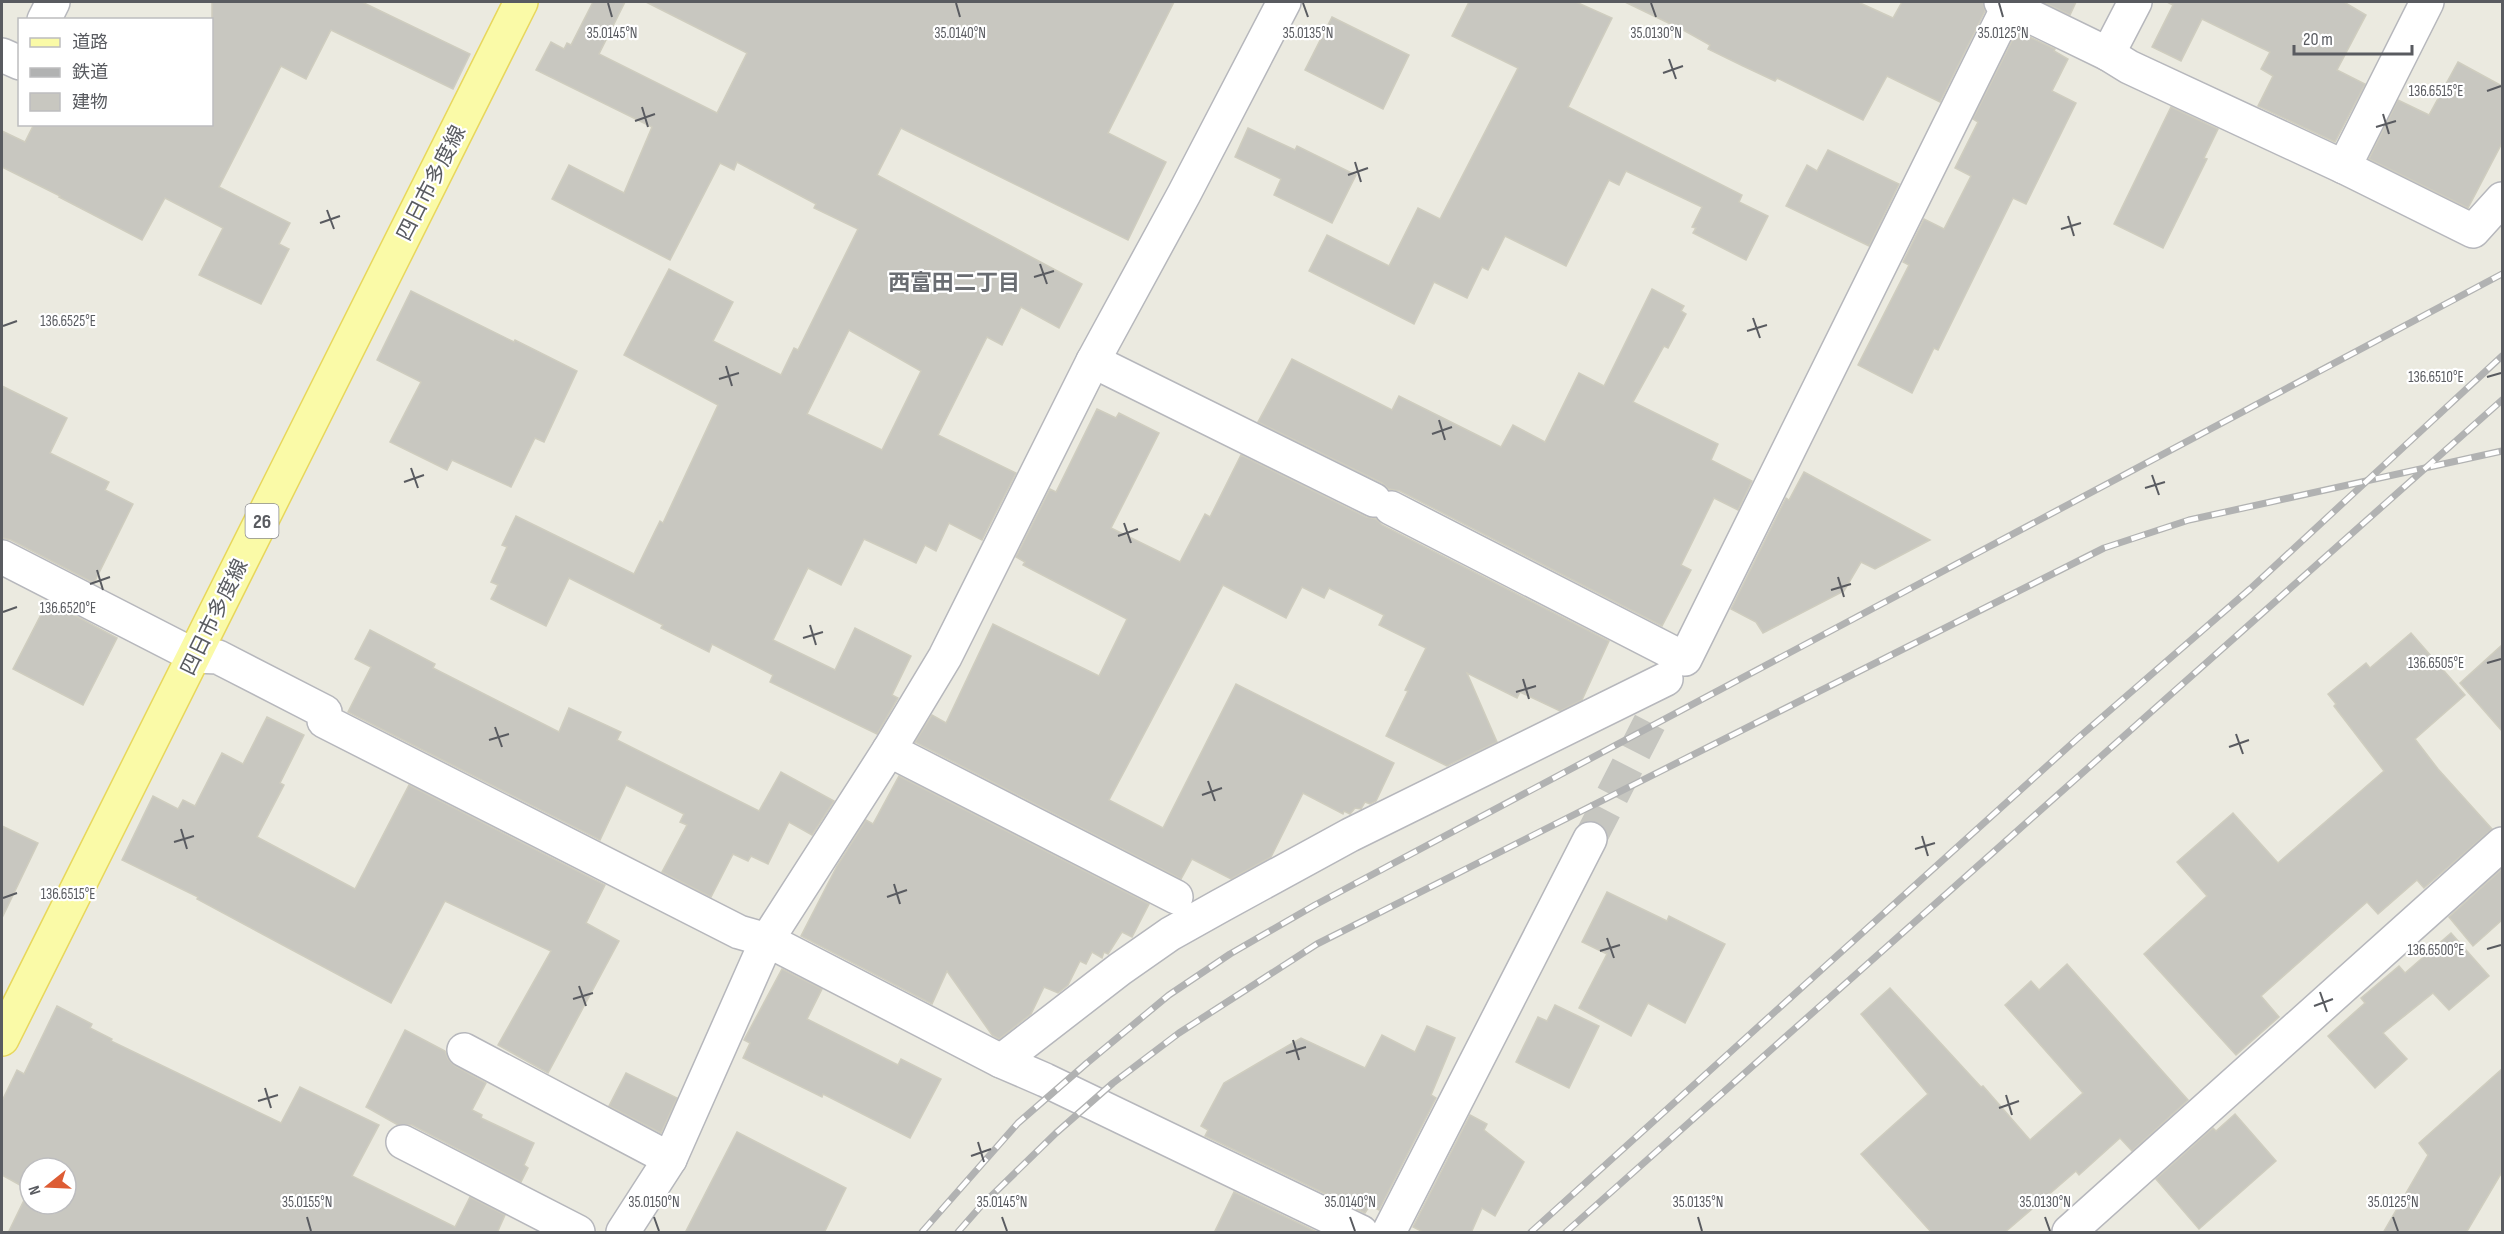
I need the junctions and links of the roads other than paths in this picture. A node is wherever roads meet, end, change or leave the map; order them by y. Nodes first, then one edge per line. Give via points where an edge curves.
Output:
1 (53, 2) edge
2 (521, 2) edge
3 (1284, 2) edge
4 (2135, 2) edge
5 (2427, 2) edge
6 (2005, 3) edge
7 (45, 18) edge
8 (2108, 54) junction
9 (2, 56) edge
10 (18, 62) edge
11 (2344, 167) junction
12 (2502, 199) edge
13 (1093, 361) junction
14 (2, 557) edge
15 (195, 656) junction
16 (1675, 669) junction
17 (1654, 712) tunnel mouth
18 (889, 750) junction
19 (1590, 840) tunnel mouth
20 (2502, 844) edge
21 (1176, 897) dead end
22 (768, 940) junction
23 (2, 1040) edge
24 (465, 1050) dead end
25 (1001, 1061) junction
26 (404, 1142) dead end
27 (670, 1159) junction
28 (579, 1233) edge
29 (623, 1233) edge
30 (1361, 1233) edge
31 (1389, 1233) edge
32 (2069, 1233) edge

1 - 7 street
2 - 15 main road, 四日市多度線 / 26
3 - 13 street
4 - 8 street
5 - 11 street
6 - 8 street
6 - 16 street
8 - 11 street
9 - 10 street
11 - 12 street via 2473,231
13 - 16 street via 1383,504
13 - 18 street via 945,657
14 - 15 street
15 - 22 street via 218,657 325,712 324,721 739,932
15 - 23 main road, 四日市多度線 / 26
16 - 17 street
16 - 25 street via 1350,835 1170,934
18 - 21 street
18 - 22 street
19 - 31 street
20 - 32 street
22 - 25 street
22 - 27 street
24 - 27 street
25 - 30 street
26 - 28 street
27 - 29 street

